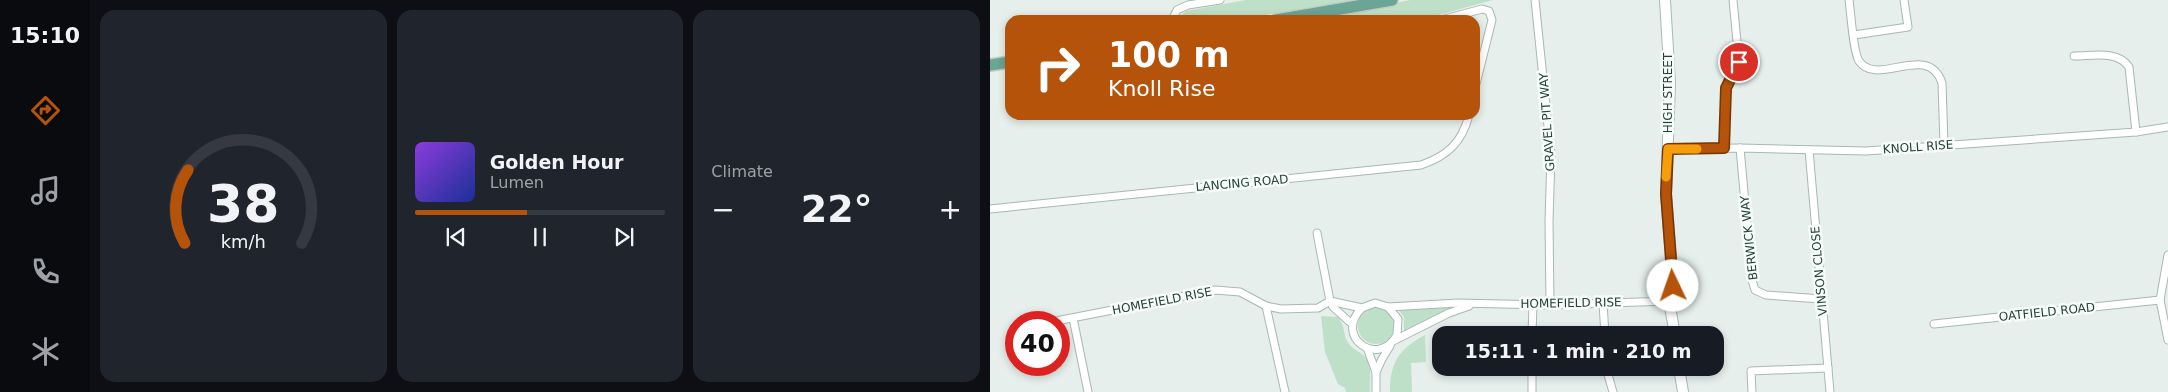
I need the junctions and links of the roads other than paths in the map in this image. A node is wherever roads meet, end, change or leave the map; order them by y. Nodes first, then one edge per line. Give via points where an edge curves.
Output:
1 (1220, 0) edge
2 (1392, 0) edge
3 (1535, 0) edge
4 (1666, 0) edge
5 (1733, 0) edge
6 (1849, 0) edge
7 (1904, 0) edge
8 (1174, 15) edge
9 (1312, 15) edge
10 (1460, 15) edge
11 (1854, 35) junction
12 (2074, 56) dead end
13 (1005, 63) edge
14 (990, 65) edge
15 (1480, 68) edge
16 (1467, 120) edge
17 (2168, 127) edge
18 (2136, 132) junction
19 (1944, 145) junction
20 (1724, 148) junction
21 (1740, 148) junction
22 (1668, 149) junction
23 (1809, 150) junction
24 (990, 209) edge
25 (1317, 233) dead end
26 (2168, 255) edge
27 (1821, 299) junction
28 (2160, 300) junction
29 (1330, 301) junction
30 (1669, 301) junction
31 (1603, 303) junction
32 (1473, 304) junction
33 (1533, 304) junction
34 (1550, 305) junction
35 (1266, 306) junction
36 (1388, 307) junction
37 (1362, 308) junction
38 (1073, 318) junction
39 (1070, 319) edge
40 (1352, 324) junction
41 (1934, 324) dead end
42 (1532, 326) edge
43 (1604, 326) edge
44 (1673, 326) edge
45 (2168, 340) edge
46 (1393, 342) junction
47 (1366, 348) junction
48 (1828, 368) junction
49 (1376, 372) junction
50 (1532, 376) edge
51 (1608, 376) edge
52 (1680, 376) edge
53 (1088, 392) edge
54 (1284, 392) edge
55 (1376, 392) edge
56 (1532, 392) edge
57 (1613, 392) edge
58 (1683, 392) edge
59 (1752, 392) edge
60 (1830, 392) edge

1 - 8 street via 1188,6 1177,10
2 - 9 main road
3 - 34 street, GRAVEL PIT WAY via 1551,155 1548,220
4 - 22 street, HIGH STREET via 1670,82
5 - 20 street via 1739,62 1726,88
6 - 11 street
7 - 11 street via 1908,27
10 - 15 street via 1482,9 1488,11 1492,20
11 - 19 street via 1857,58 1863,66 1871,69 1931,66 1939,73
12 - 18 street via 2114,56 2124,60 2128,67
13 - 14 main road
16 - 24 street, LANCING ROAD via 1456,144 1439,159 1421,165
17 - 18 street, KNOLL RISE
18 - 19 street, KNOLL RISE
19 - 23 street, KNOLL RISE via 1866,151
20 - 21 street, KNOLL RISE
20 - 22 street, KNOLL RISE
21 - 23 street, KNOLL RISE
21 - 27 street, BERWICK WAY via 1755,290 1766,295
22 - 30 street, HIGH STREET via 1666,194 1673,281
23 - 27 street, VINSON CLOSE
25 - 29 street
26 - 28 street
27 - 48 street, VINSON CLOSE
28 - 41 street, OATFIELD ROAD
28 - 45 street
29 - 35 street, HOMEFIELD RISE via 1318,308
29 - 37 street, HOMEFIELD RISE
29 - 40 street
30 - 31 street, HOMEFIELD RISE
30 - 44 street, HIGH STREET
31 - 34 street, HOMEFIELD RISE
31 - 43 street
32 - 33 street, HOMEFIELD RISE
32 - 36 street, HOMEFIELD RISE
32 - 46 street, HOMEFIELD RISE via 1448,313
33 - 34 street, HOMEFIELD RISE
33 - 42 street
35 - 38 street, HOMEFIELD RISE via 1240,292 1215,290
35 - 54 street
36 - 37 street, HOMEFIELD RISE via 1375,303
36 - 46 street via 1396,314 1399,323
37 - 40 street
38 - 39 street, HOMEFIELD RISE
38 - 53 street
40 - 47 street via 1356,339
46 - 47 street via 1381,349
46 - 49 street
47 - 49 street
48 - 59 street via 1751,371
48 - 60 street, VINSON CLOSE
49 - 55 street
50 - 56 street
51 - 57 street
52 - 58 street

